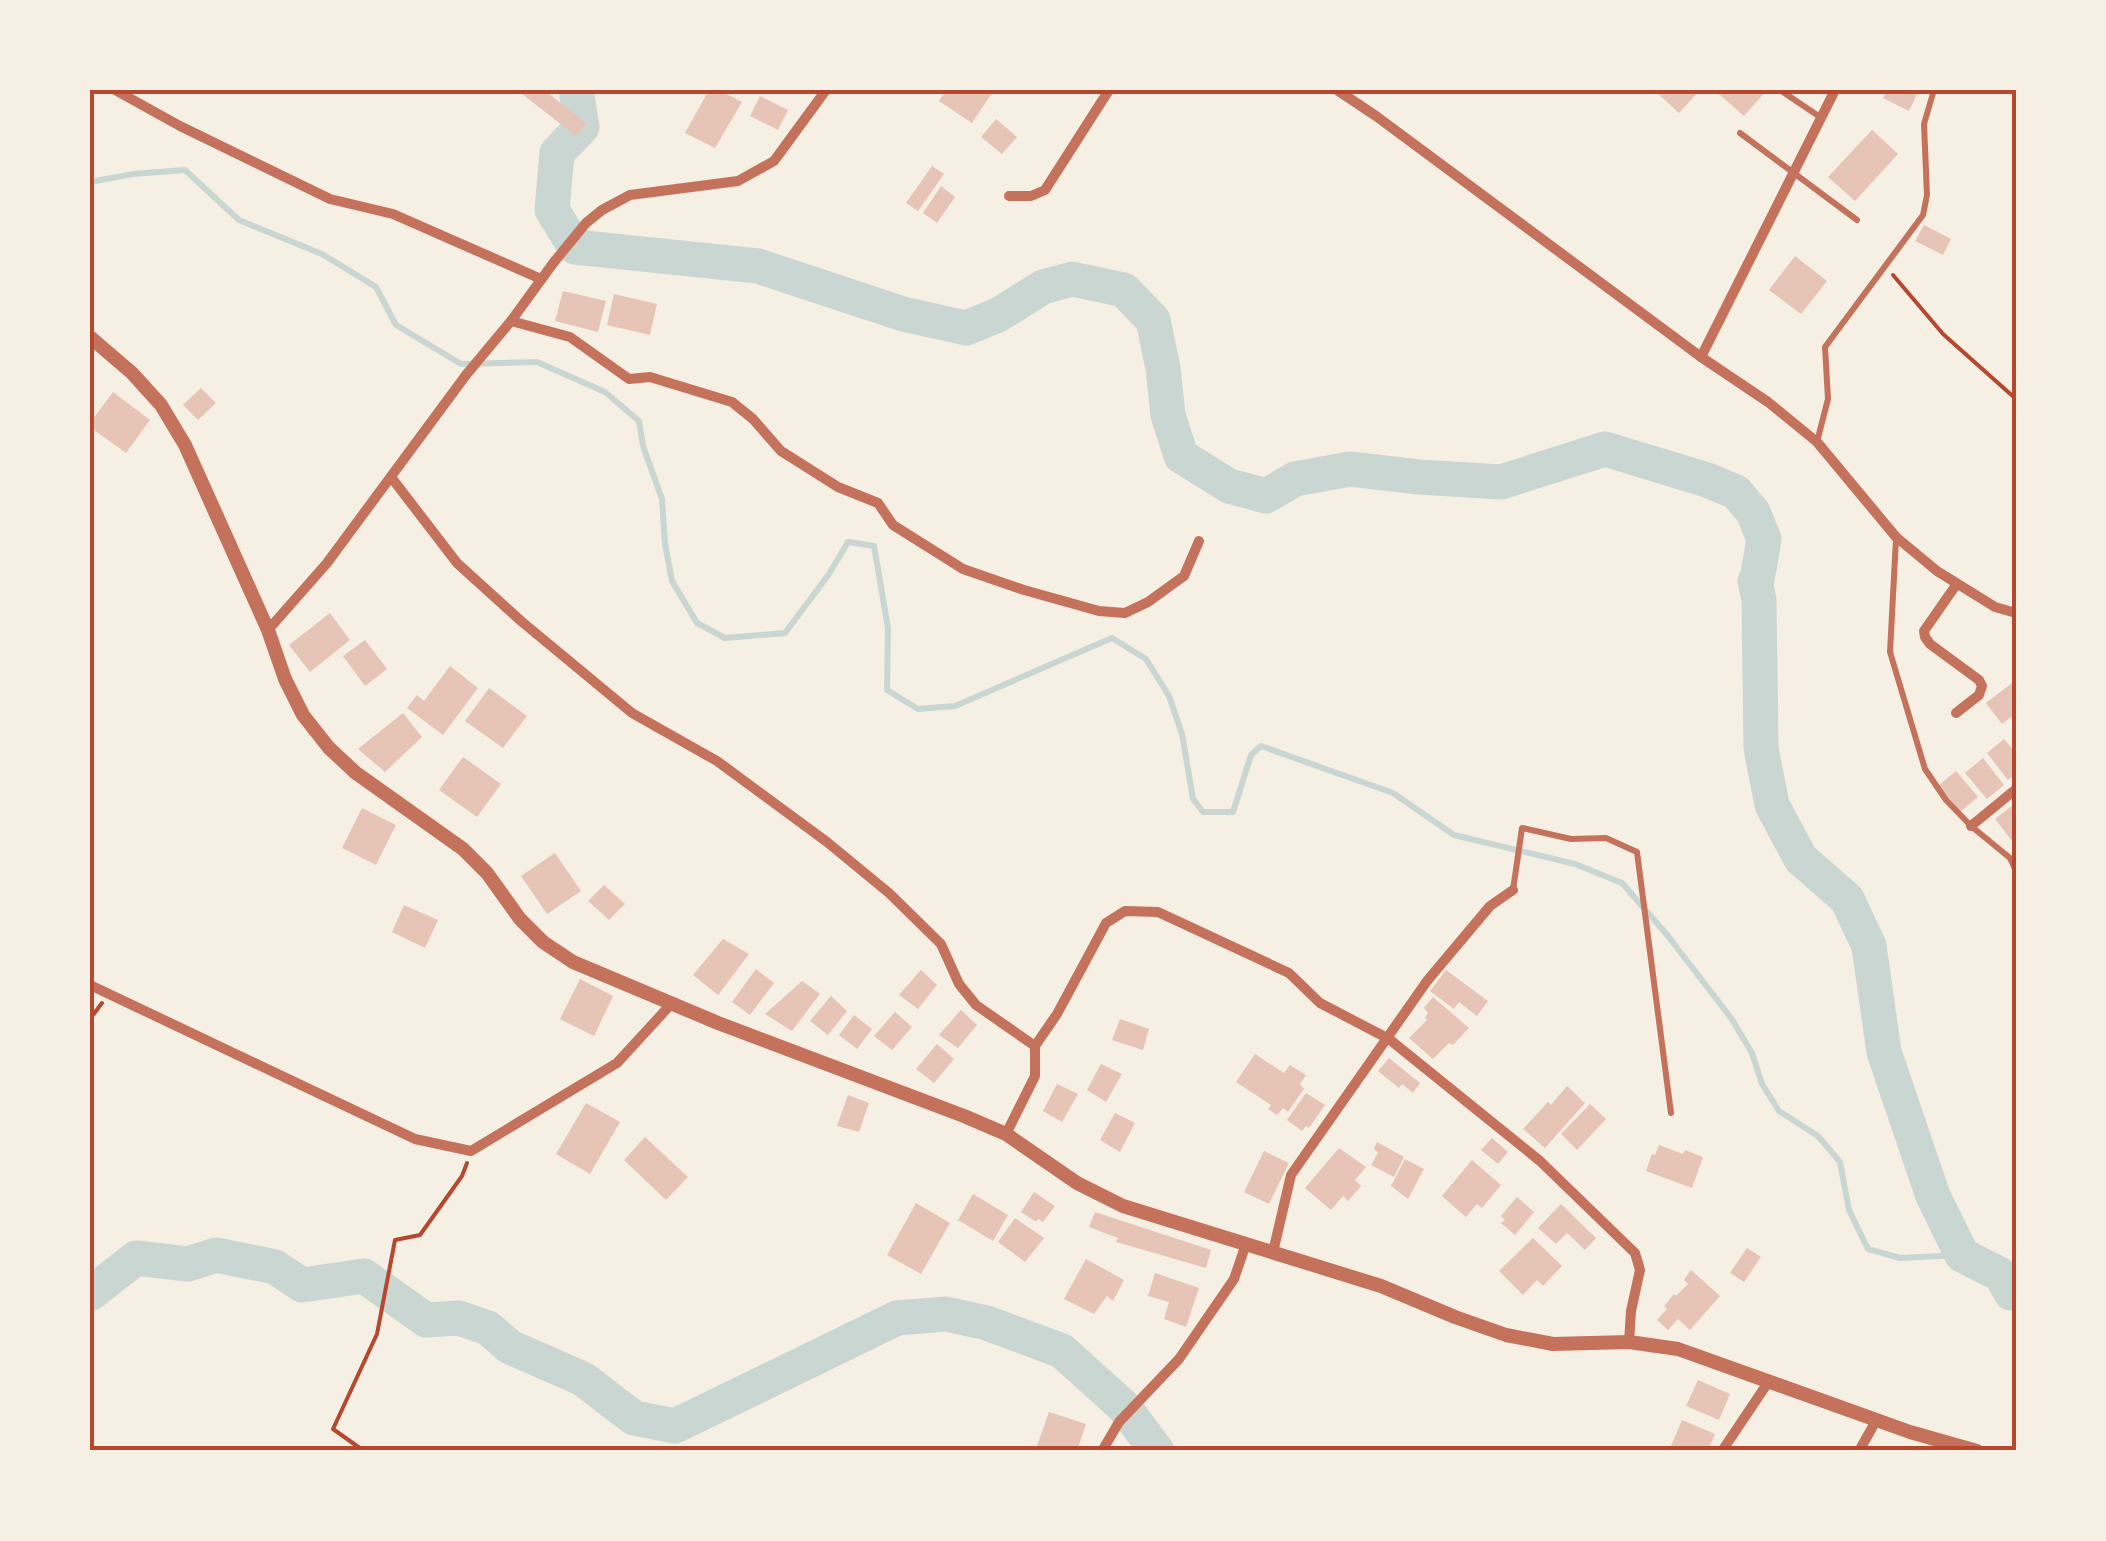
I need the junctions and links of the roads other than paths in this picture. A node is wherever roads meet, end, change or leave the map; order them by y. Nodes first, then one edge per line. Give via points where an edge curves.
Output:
1 (115, 90) edge
2 (826, 90) edge
3 (1110, 90) edge
4 (1336, 90) edge
5 (1780, 90) edge
6 (1835, 90) edge
7 (1934, 90) edge
8 (1821, 118) junction
9 (1740, 134) dead end
10 (1794, 174) junction
11 (1009, 196) dead end
12 (1857, 220) dead end
13 (541, 278) junction
14 (511, 321) junction
15 (90, 337) edge
16 (1701, 357) junction
17 (1817, 442) junction
18 (391, 477) junction
19 (1896, 537) junction
20 (1199, 541) dead end
21 (1956, 584) junction
22 (2016, 612) edge
23 (268, 630) junction
24 (1956, 713) dead end
25 (2016, 789) edge
26 (1970, 826) junction
27 (2016, 871) edge
28 (1513, 890) joint
29 (90, 985) edge
30 (672, 1002) junction
31 (1388, 1039) junction
32 (1035, 1046) junction
33 (1672, 1114) dead end
34 (1006, 1134) junction
35 (1246, 1244) junction
36 (1273, 1252) junction
37 (1629, 1342) junction
38 (1769, 1381) junction
39 (1877, 1420) junction
40 (1102, 1451) edge
41 (1722, 1451) edge
42 (1859, 1451) edge
43 (1976, 1451) edge

1 - 13 street via 330,199 393,214
2 - 13 street via 774,161 738,181 630,195 586,223
3 - 11 street via 1045,190
4 - 16 street
5 - 8 lane
6 - 8 street
7 - 17 lane via 1924,124 1923,215 1825,348 1828,400
8 - 10 street
9 - 10 lane
10 - 12 lane
10 - 16 street
13 - 14 street
14 - 18 street
14 - 20 street via 570,337 629,379 650,377 732,402 781,451 878,503 893,524 935,552 1024,590 1125,614 1184,576
15 - 23 street via 161,405
16 - 17 street
17 - 19 street
18 - 23 street
18 - 32 street via 457,562 521,621 632,712 717,761 828,842 941,944 976,1005
19 - 21 street
19 - 26 lane via 1890,652 1925,768
21 - 22 street
21 - 24 street via 1924,630 1930,644 1982,686
23 - 30 street via 302,716 356,773 463,849 543,942 573,962
25 - 26 street
26 - 27 lane via 2010,858
28 - 31 street via 1490,906 1427,981
28 - 33 lane via 1522,828 1571,839 1606,838 1637,852
29 - 30 street via 415,1139 471,1151 618,1063
30 - 34 street
31 - 32 street via 1320,1002 1289,973 1158,912 1125,911 1106,924
31 - 36 street via 1291,1174
31 - 37 street via 1540,1161 1635,1253 1640,1270
32 - 34 street via 1035,1076
34 - 35 street via 1123,1206
35 - 36 street
35 - 40 street via 1234,1279 1179,1359
36 - 37 street via 1506,1335 1553,1344
37 - 38 street via 1678,1350
38 - 39 street
38 - 41 street
39 - 42 street
39 - 43 street

